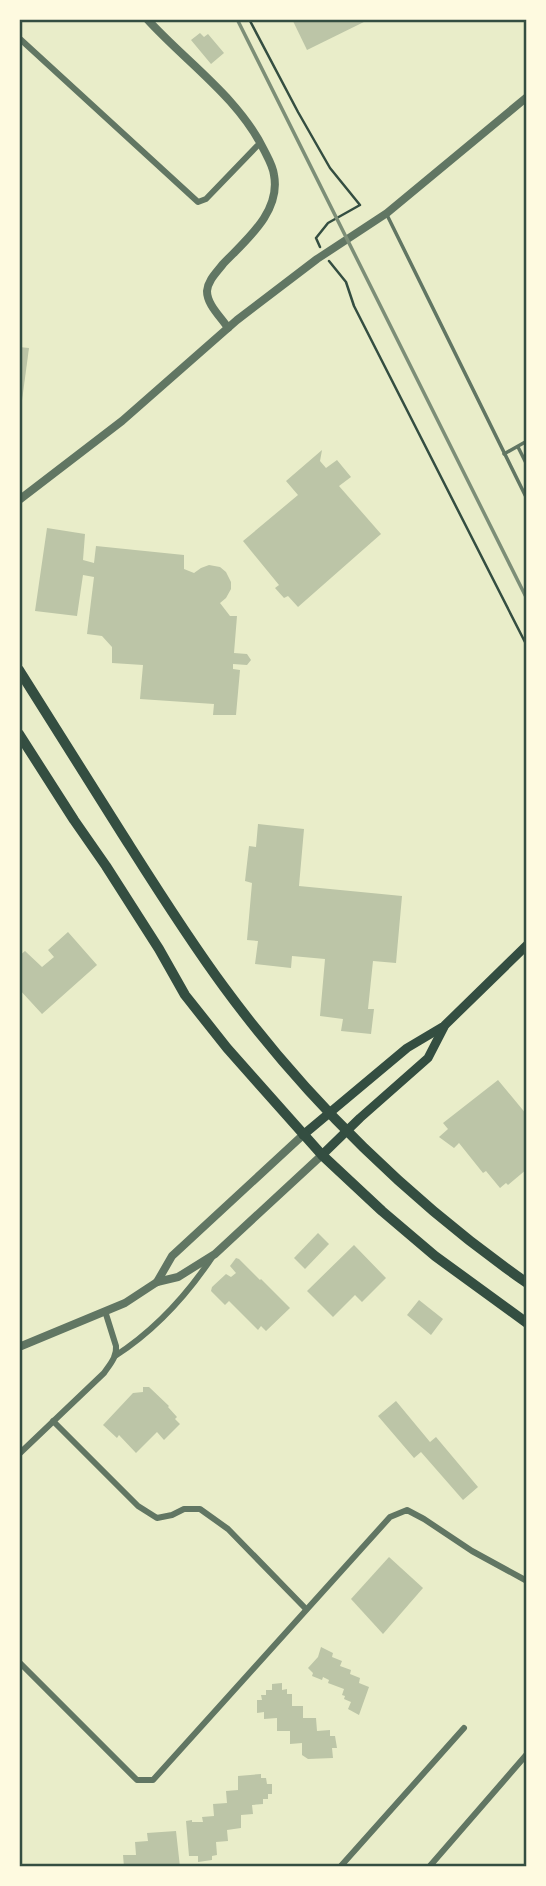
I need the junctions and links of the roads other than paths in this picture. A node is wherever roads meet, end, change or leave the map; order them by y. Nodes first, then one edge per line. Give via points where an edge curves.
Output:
1 (147, 19) edge
2 (19, 37) edge
3 (527, 97) edge
4 (260, 142) junction
5 (387, 213) junction
6 (228, 328) junction
7 (527, 441) edge
8 (518, 447) junction
9 (504, 454) junction
10 (527, 465) edge
11 (527, 499) edge
12 (19, 500) edge
13 (19, 670) edge
14 (19, 734) edge
15 (527, 945) edge
16 (444, 1026) junction
17 (329, 1112) junction
18 (346, 1130) junction
19 (303, 1135) junction
20 (321, 1155) junction
21 (215, 1254) junction
22 (157, 1282) junction
23 (527, 1283) edge
24 (105, 1311) junction
25 (527, 1323) edge
26 (19, 1347) edge
27 (115, 1356) junction
28 (53, 1422) junction
29 (19, 1454) edge
30 (527, 1581) edge
31 (306, 1609) junction
32 (20, 1663) edge
33 (464, 1728) dead end
34 (527, 1754) edge
35 (340, 1867) edge
36 (429, 1867) edge

1 - 4 street via 240,111
2 - 4 street via 198,202
3 - 5 street
4 - 6 street via 274,174 274,199 263,219 218,270 207,293
5 - 6 street via 317,259
5 - 9 lane
6 - 12 street via 122,421
7 - 8 lane
8 - 9 lane
8 - 10 lane
9 - 11 lane
13 - 17 highway via 185,932 252,1024
14 - 19 highway via 185,995
15 - 16 main road
16 - 17 main road via 407,1048
16 - 18 main road via 428,1058
17 - 18 highway
17 - 19 main road
18 - 20 main road
18 - 23 highway via 434,1212
19 - 20 highway
19 - 22 street via 172,1256
20 - 21 street
20 - 25 highway via 435,1256
21 - 22 street via 178,1277
21 - 27 street via 187,1292 138,1341
22 - 24 street
24 - 26 street
24 - 27 street
27 - 28 street via 104,1373
28 - 29 street
28 - 31 street via 138,1506 157,1518 200,1509 228,1529
30 - 31 street via 407,1510 390,1517
31 - 32 street via 153,1780 136,1780
33 - 35 street
34 - 36 street

